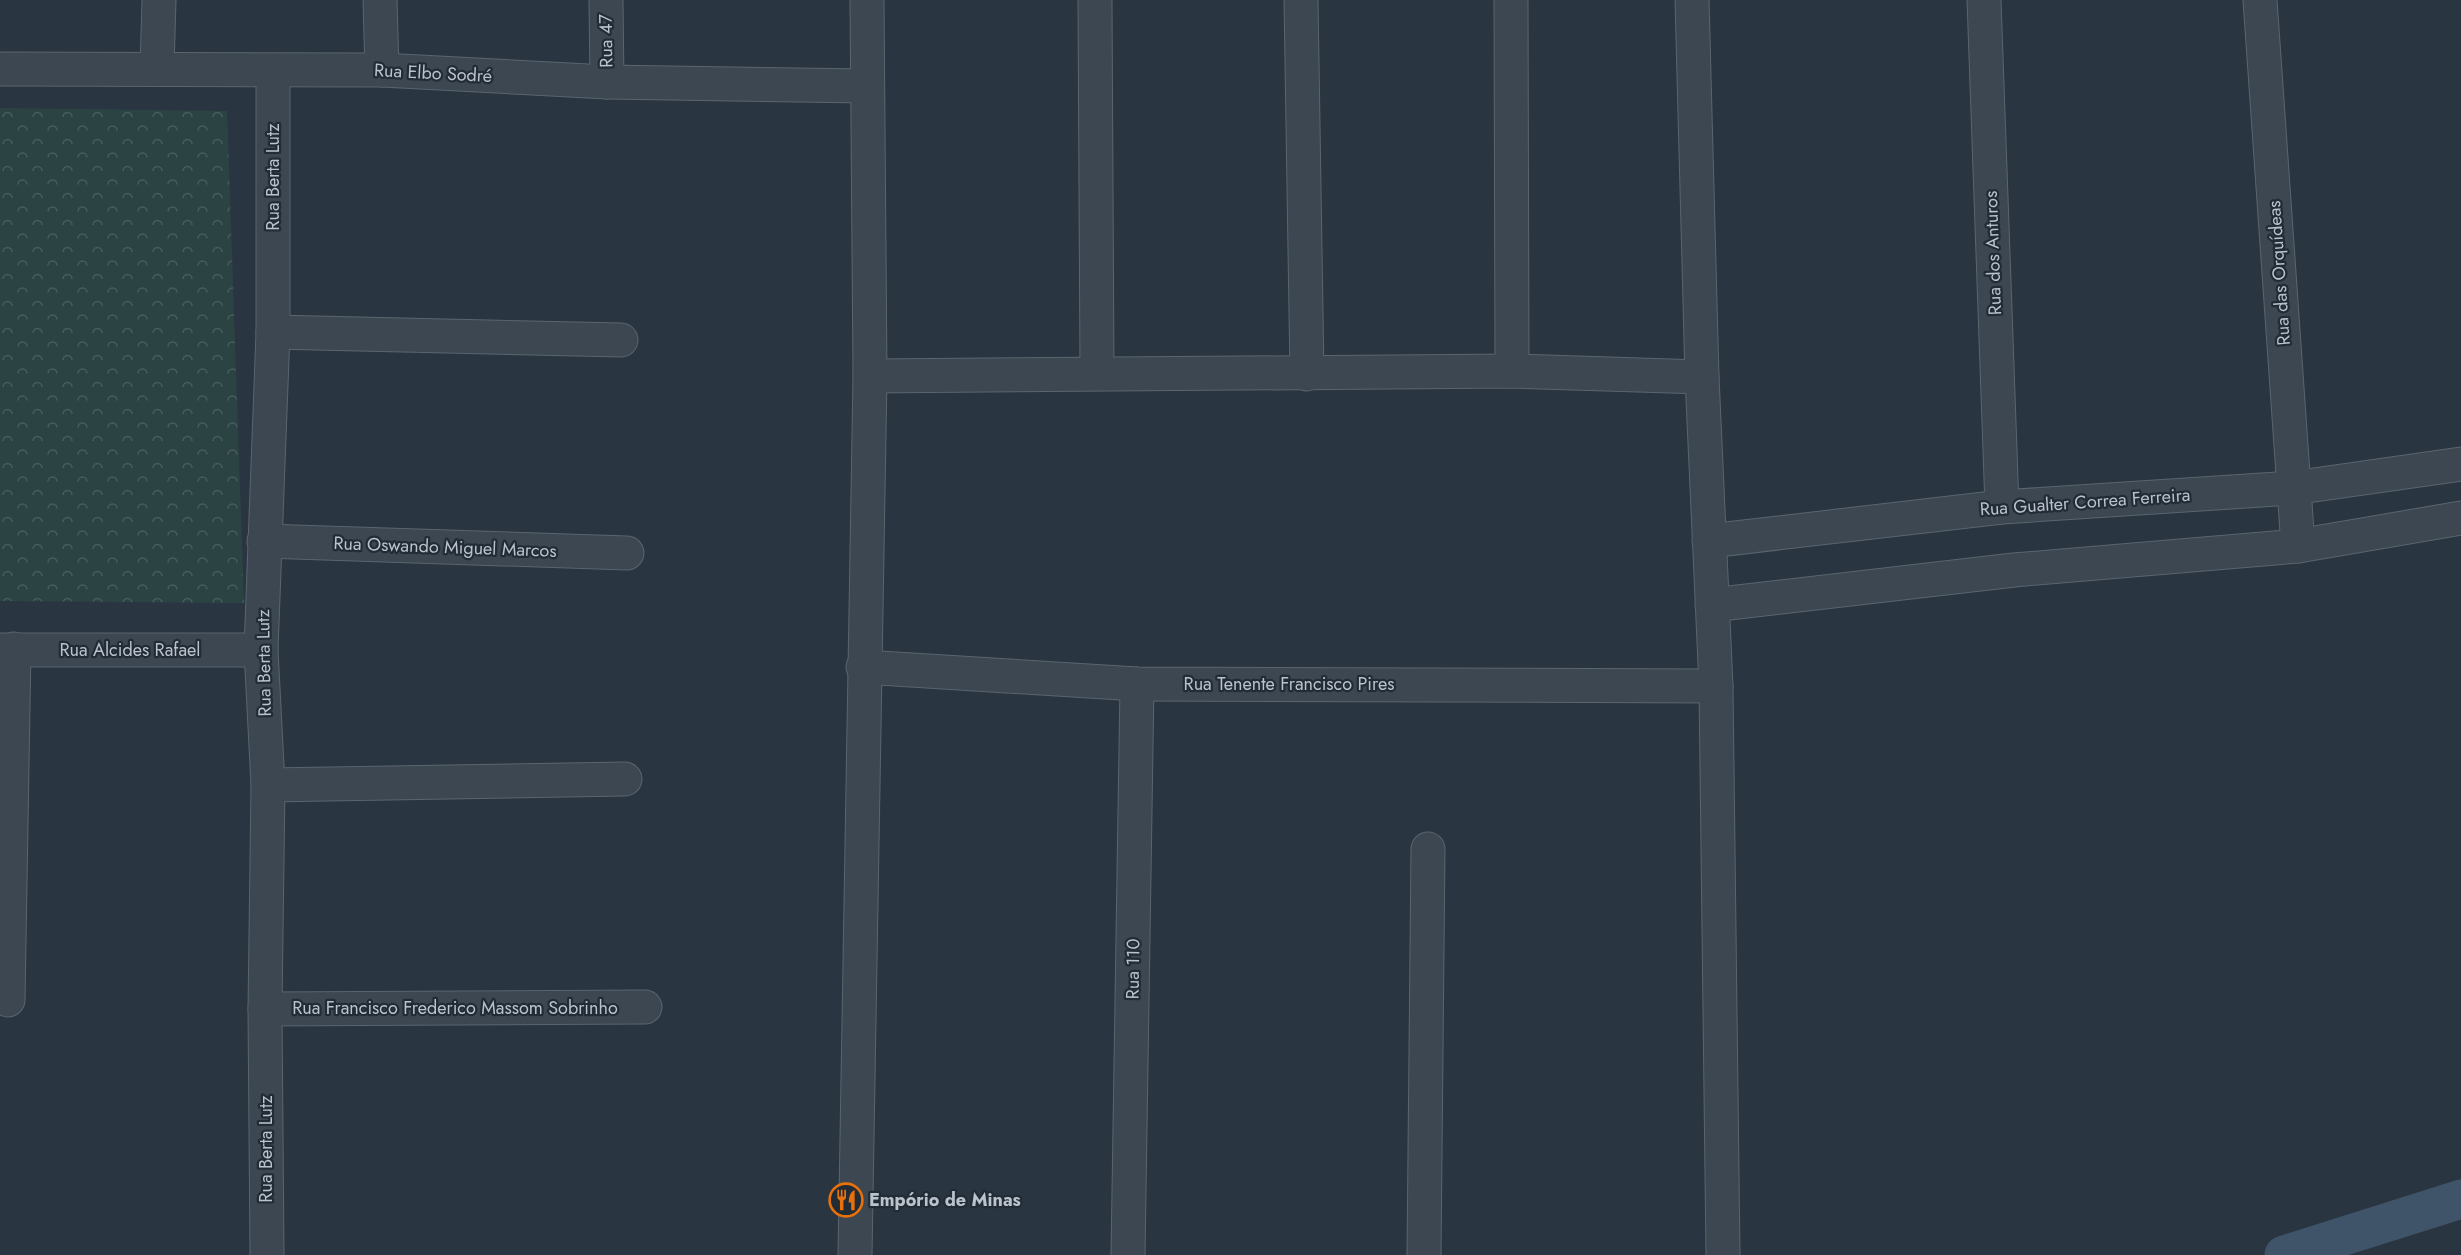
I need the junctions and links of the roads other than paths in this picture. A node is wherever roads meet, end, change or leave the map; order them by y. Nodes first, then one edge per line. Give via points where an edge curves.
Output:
1 (159, 0) edge
2 (380, 0) edge
3 (606, 0) edge
4 (867, 0) edge
5 (1095, 0) edge
6 (1301, 0) edge
7 (1511, 0) edge
8 (1692, 0) edge
9 (1984, 0) edge
10 (2260, 0) edge
11 (158, 68) junction
12 (0, 69) edge
13 (382, 70) junction
14 (273, 71) junction
15 (607, 82) junction
16 (866, 86) junction
17 (273, 332) junction
18 (621, 340) dead end
19 (1512, 371) junction
20 (1097, 373) junction
21 (1307, 374) junction
22 (870, 376) junction
23 (1702, 377) junction
24 (2461, 464) edge
25 (2293, 488) junction
26 (2002, 507) junction
27 (2461, 518) edge
28 (264, 541) junction
29 (1709, 541) junction
30 (2298, 546) junction
31 (627, 553) dead end
32 (1712, 605) junction
33 (7, 650) edge
34 (261, 650) junction
35 (863, 667) junction
36 (1137, 684) junction
37 (1716, 686) junction
38 (625, 779) dead end
39 (268, 785) junction
40 (1428, 849) dead end
41 (8, 1000) dead end
42 (645, 1007) dead end
43 (265, 1009) junction
44 (267, 1255) edge
45 (855, 1255) edge
46 (1128, 1255) edge
47 (1425, 1255) edge
48 (1723, 1255) edge

1 - 11 street
2 - 13 street
3 - 15 street, Rua 47
4 - 16 street
5 - 20 street
6 - 21 street
7 - 19 street
8 - 23 street
9 - 26 street, Rua dos Anturos
10 - 25 street, Rua das Orquídeas
11 - 12 street, Rua Elbo Sodré
11 - 14 street, Rua Elbo Sodré
13 - 14 street, Rua Elbo Sodré
13 - 15 street, Rua Elbo Sodré
14 - 17 street, Rua Berta Lutz
15 - 16 street, Rua Elbo Sodré
16 - 22 street
17 - 18 street
17 - 28 street, Rua Berta Lutz
19 - 21 street
19 - 23 street
20 - 21 street
20 - 22 street
22 - 35 street
23 - 29 street
24 - 25 street, Rua Gualter Correa Ferreira
25 - 26 street, Rua Gualter Correa Ferreira
25 - 30 street, Rua das Orquídeas
26 - 29 street, Rua Gualter Correa Ferreira
27 - 30 street
28 - 31 street, Rua Oswando Miguel Marcos
28 - 34 street, Rua Berta Lutz
29 - 32 street
30 - 32 street via 2014,570
32 - 37 street
33 - 34 street, Rua Alcides Rafael
33 - 41 street
34 - 39 street, Rua Berta Lutz
35 - 36 street, Rua Tenente Francisco Pires
35 - 45 street
36 - 37 street, Rua Tenente Francisco Pires
36 - 46 street, Rua 110
37 - 48 street
38 - 39 street
39 - 43 street, Rua Berta Lutz
40 - 47 street
42 - 43 street, Rua Francisco Frederico Massom Sobrinho
43 - 44 street, Rua Berta Lutz

